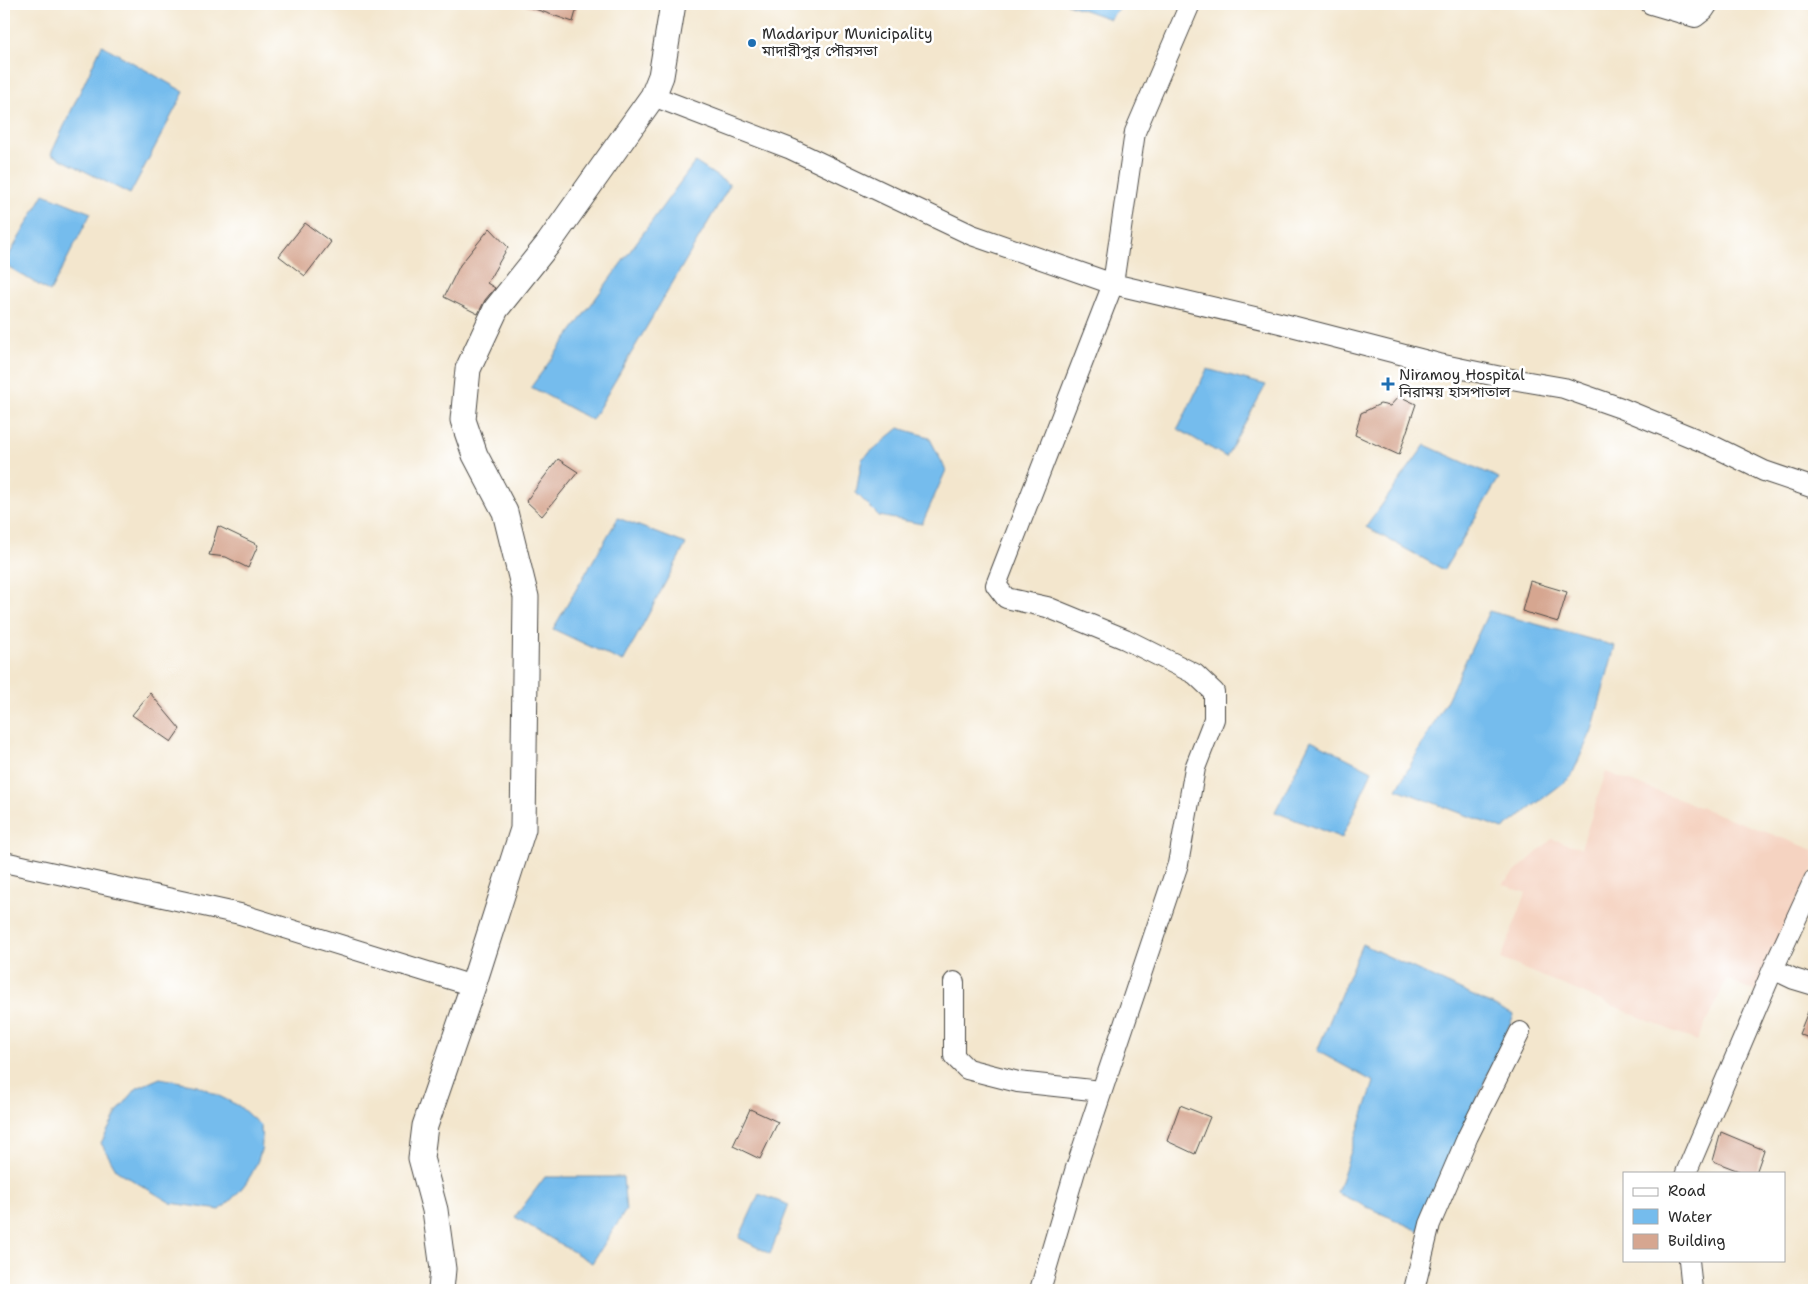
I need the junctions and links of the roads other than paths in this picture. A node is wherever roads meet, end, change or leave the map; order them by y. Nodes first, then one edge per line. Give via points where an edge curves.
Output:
1 (674, 4) edge
2 (1190, 4) edge
3 (1651, 4) edge
4 (1708, 4) edge
5 (653, 96) junction
6 (1113, 284) junction
7 (1814, 488) edge
8 (4, 862) edge
9 (1814, 880) edge
10 (1773, 969) junction
11 (954, 982) dead end
12 (1814, 985) edge
13 (473, 986) junction
14 (1520, 1032) dead end
15 (1102, 1091) junction
16 (1686, 1172) edge
17 (1689, 1262) edge
18 (442, 1290) edge
19 (1040, 1290) edge
20 (1414, 1290) edge
21 (1692, 1290) edge

1 - 5 street via 661,76
2 - 6 street via 1135,132
3 - 4 street via 1695,17
5 - 6 street via 791,149 972,235
5 - 13 street via 548,244 496,309 468,369 463,420 475,455 505,512 526,598 524,829
6 - 7 street via 1439,364 1564,388 1622,408 1764,471
6 - 15 street via 996,585 1006,598 1047,607 1125,639 1195,674 1214,692 1214,719 1195,768 1178,864
8 - 13 street via 240,914
9 - 10 street
10 - 12 street
10 - 16 street
11 - 15 street via 954,1056 968,1069 1018,1082
13 - 18 street via 425,1126 421,1158 435,1210 443,1269
14 - 20 street via 1468,1136 1430,1224
15 - 19 street
17 - 21 street

